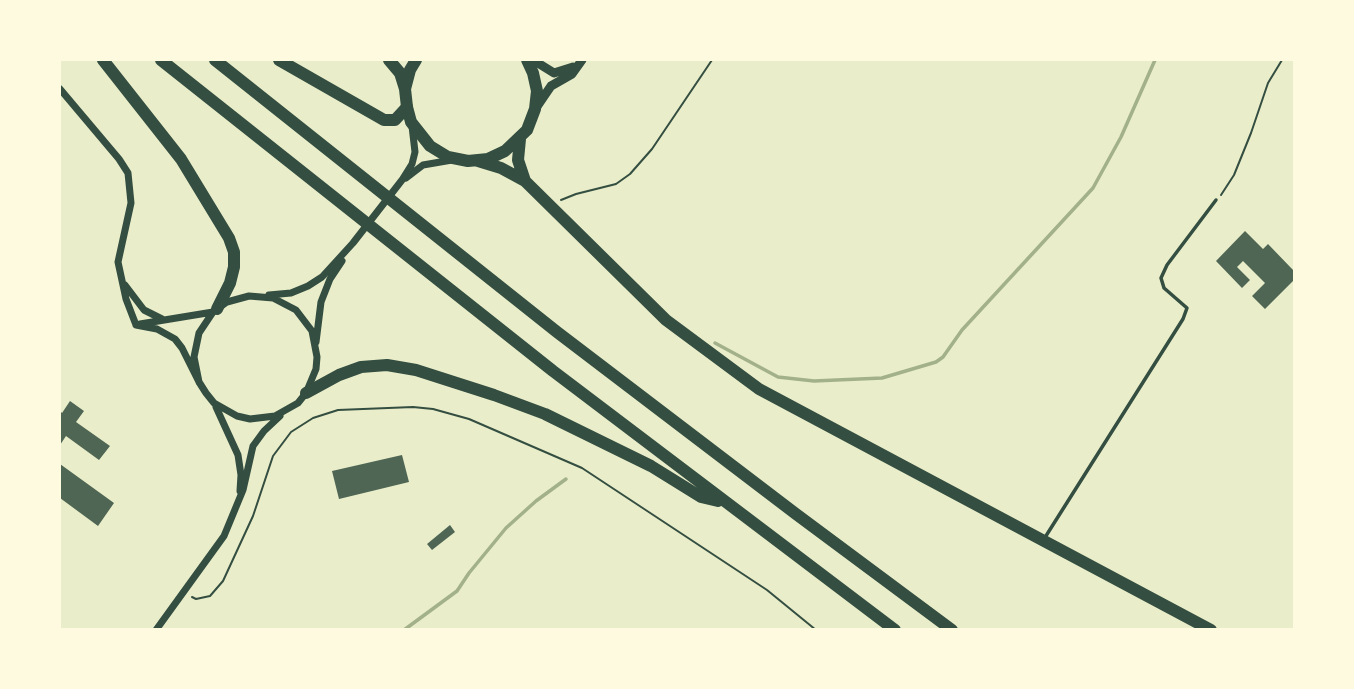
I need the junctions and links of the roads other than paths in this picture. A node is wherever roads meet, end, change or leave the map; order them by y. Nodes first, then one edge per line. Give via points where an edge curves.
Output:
1 (103, 60) edge
2 (161, 60) edge
3 (215, 60) edge
4 (279, 60) edge
5 (389, 60) edge
6 (416, 60) edge
7 (527, 60) edge
8 (533, 60) edge
9 (581, 61) edge
10 (60, 89) edge
11 (405, 89) junction
12 (407, 107) junction
13 (535, 109) junction
14 (411, 122) junction
15 (520, 139) junction
16 (458, 159) junction
17 (478, 161) junction
18 (402, 180) junction
19 (525, 181) junction
20 (1216, 200) road end
21 (353, 243) junction
22 (120, 272) junction
23 (260, 296) junction
24 (215, 310) junction
25 (163, 320) junction
26 (136, 325) junction
27 (316, 344) junction
28 (199, 382) junction
29 (306, 393) junction
30 (214, 403) junction
31 (287, 411) junction
32 (239, 500) junction
33 (723, 501) junction
34 (1043, 540) junction
35 (156, 629) edge
36 (895, 629) edge
37 (952, 629) edge
38 (1211, 629) edge

1 - 24 highway via 175,150 229,238 235,260 233,275
2 - 33 highway
3 - 37 highway via 568,340
4 - 12 highway via 384,121 395,120
5 - 11 highway via 400,72
6 - 11 highway
7 - 13 highway via 536,82
8 - 9 street via 554,73
9 - 13 street via 572,74 551,86
10 - 22 street via 128,173 131,203 119,254
11 - 12 highway
12 - 14 highway
13 - 15 highway
14 - 16 highway via 430,146
14 - 18 street via 414,158
15 - 17 highway via 505,151
15 - 19 highway via 518,160
16 - 17 highway
16 - 18 street via 424,165
17 - 19 highway
18 - 21 street
19 - 34 highway via 666,320 759,389
20 - 34 lane via 1163,273 1164,288 1187,308 1183,320
21 - 23 street via 309,286
21 - 27 street via 325,291
22 - 25 street via 139,306
22 - 26 street
23 - 24 street via 237,298
23 - 27 street via 296,310
24 - 25 street
24 - 28 street via 195,345
25 - 26 street
26 - 28 street via 157,329 175,340
27 - 29 street via 316,369
28 - 30 street
29 - 31 street
29 - 33 highway via 362,367 416,370 544,414 651,466 701,498
30 - 31 street via 250,419
30 - 32 street via 238,455
31 - 32 street via 253,446
32 - 35 street via 224,536
33 - 36 highway
34 - 38 highway

